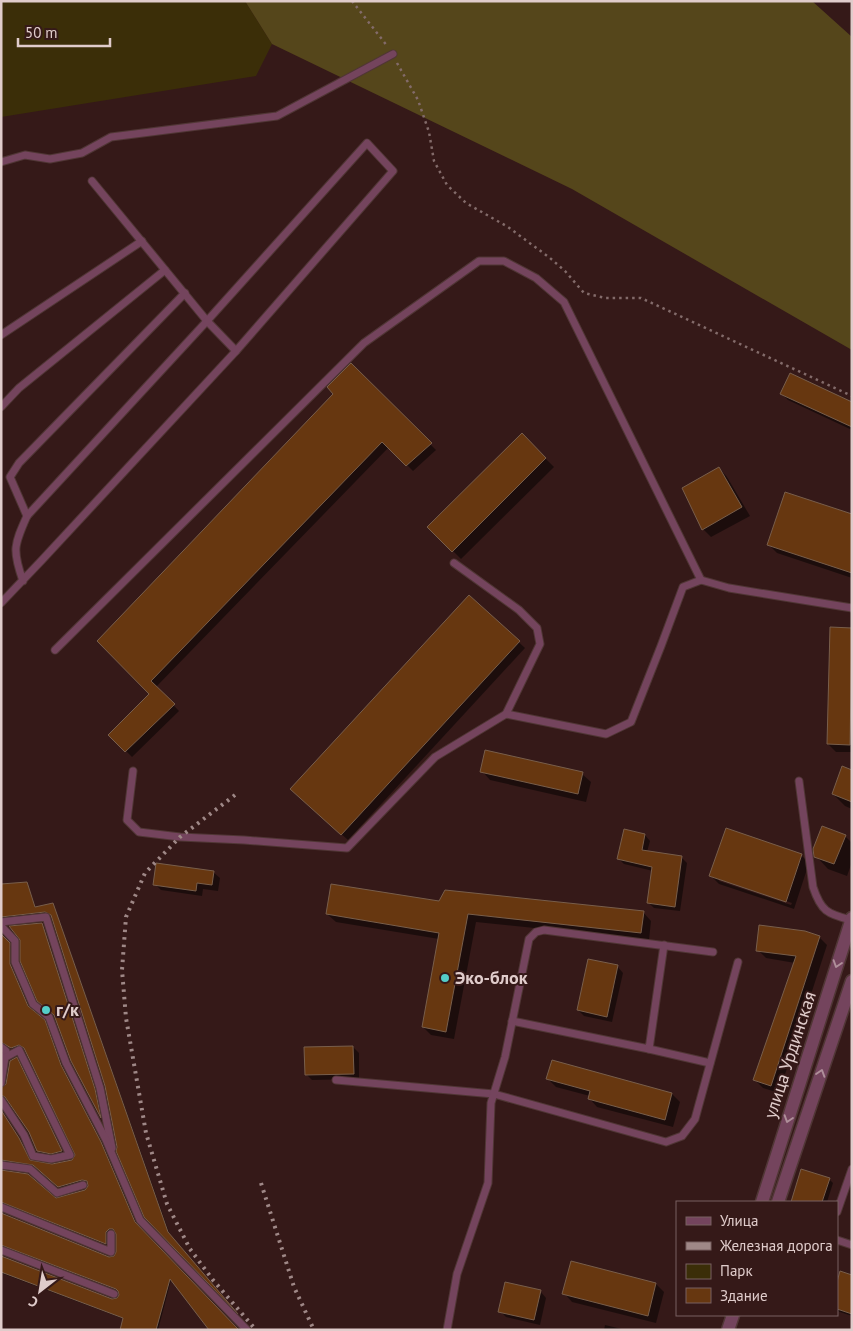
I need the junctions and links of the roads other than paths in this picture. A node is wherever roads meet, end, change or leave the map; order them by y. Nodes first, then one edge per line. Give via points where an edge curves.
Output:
1 (393, 54) road end
2 (1, 162) edge
3 (92, 180) dead end
4 (142, 241) junction
5 (165, 270) junction
6 (185, 293) junction
7 (207, 321) junction
8 (1, 335) edge
9 (236, 351) junction
10 (1, 407) edge
11 (27, 516) junction
12 (454, 563) dead end
13 (701, 580) junction
14 (22, 581) junction
15 (1, 603) edge
16 (852, 608) edge
17 (55, 650) dead end
18 (506, 714) junction
19 (132, 771) dead end
20 (799, 782) dead end
21 (851, 919) edge
22 (1, 924) edge
23 (664, 946) junction
24 (713, 952) dead end
25 (738, 962) dead end
26 (852, 981) edge
27 (512, 1021) junction
28 (1, 1047) edge
29 (649, 1050) junction
30 (6, 1057) junction
31 (710, 1063) junction
32 (336, 1080) dead end
33 (1, 1083) edge
34 (494, 1094) junction
35 (1, 1100) edge
36 (33, 1156) junction
37 (114, 1160) junction
38 (1, 1165) edge
39 (30, 1169) junction
40 (852, 1169) edge
41 (83, 1186) dead end
42 (762, 1201) edge
43 (778, 1201) edge
44 (1, 1206) edge
45 (838, 1209) edge
46 (112, 1234) dead end
47 (838, 1240) edge
48 (852, 1245) edge
49 (1, 1250) edge
50 (114, 1294) dead end
51 (733, 1316) edge
52 (247, 1330) edge
53 (447, 1330) edge
54 (728, 1330) edge

1 - 2 lane via 277,116 110,136 82,154 50,159 25,155
3 - 4 lane
4 - 5 lane
4 - 8 lane
5 - 6 lane
5 - 10 lane via 18,388
6 - 7 lane
6 - 11 lane via 19,463 10,477
7 - 9 lane
7 - 9 lane via 367,143 393,171
7 - 11 lane
9 - 14 lane
11 - 14 lane via 17,538 15,558
12 - 18 lane via 519,610 537,628 540,644
13 - 16 lane via 728,588
13 - 17 lane via 564,302 536,278 504,261 478,262 364,342
13 - 18 lane via 683,587 631,722 606,734
14 - 15 lane
18 - 19 lane via 435,757 347,848 139,832 127,820
20 - 21 lane via 813,887 819,903 832,915
21 -> 42 street, улица Урдинская
22 - 37 lane via 15,942 14,962 33,1004 49,1017 66,1063
22 - 37 lane via 46,917 100,1088
23 - 24 lane
23 - 27 lane via 544,930 536,932 529,939
23 - 29 lane
25 - 31 lane
43 -> 26 street
27 - 29 lane
27 - 34 lane
28 - 30 lane via 6,1051
29 - 31 lane
30 - 33 lane
30 - 36 lane via 20,1050 70,1155 51,1159
31 - 34 lane via 694,1119 682,1136 666,1142
32 - 34 lane
34 - 53 lane via 488,1183 457,1274
35 - 36 lane via 24,1135
36 - 39 lane
37 - 52 lane via 140,1220
38 - 39 lane
39 - 41 lane via 57,1192
40 - 45 lane
44 - 46 lane via 111,1252
47 - 48 lane
49 - 50 lane
51 - 54 street

